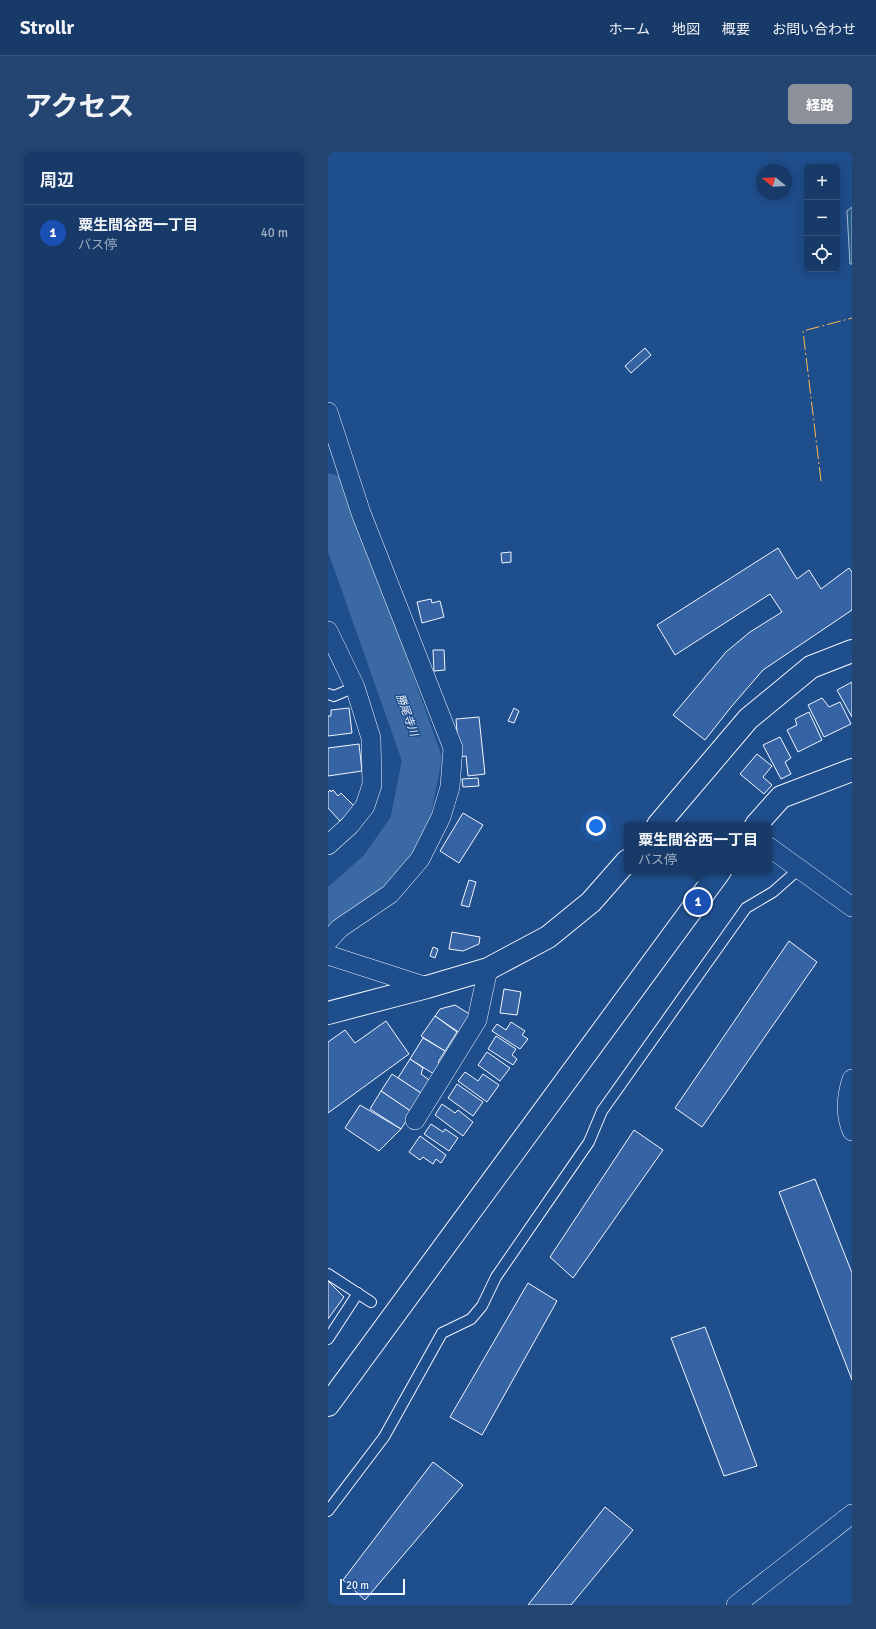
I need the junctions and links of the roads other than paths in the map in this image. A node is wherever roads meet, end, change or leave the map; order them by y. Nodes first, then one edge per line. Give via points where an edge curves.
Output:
1 (328, 412) edge
2 (328, 631) edge
3 (852, 651) edge
4 (355, 687) junction
5 (328, 694) edge
6 (852, 770) edge
7 (661, 822) edge
8 (759, 822) edge
9 (328, 845) edge
10 (772, 849) edge
11 (624, 864) edge
12 (799, 869) junction
13 (718, 874) edge
14 (852, 907) edge
15 (328, 941) edge
16 (328, 955) edge
17 (488, 968) junction
18 (428, 987) junction
19 (328, 1013) edge
20 (852, 1079) edge
21 (415, 1120) dead end
22 (852, 1131) edge
23 (328, 1274) edge
24 (358, 1293) junction
25 (371, 1302) dead end
26 (328, 1339) edge
27 (328, 1405) edge
28 (328, 1511) edge
29 (852, 1514) edge
30 (736, 1605) edge

1 - 15 street via 361,513 453,748 450,787 441,817 420,859 390,894 340,928
2 - 4 street
3 - 7 street via 811,667 748,719
4 - 5 lane via 334,696
4 - 9 street via 371,738 372,785 365,806 350,825
6 - 8 street via 781,797
10 - 12 street
11 - 17 street via 591,902 548,938
12 - 14 street
12 - 28 lane via 773,892 746,908 602,1111 589,1142 496,1278 482,1306 471,1319 442,1333 384,1436
13 - 27 street
16 - 18 street
17 - 18 street
17 - 21 street via 477,1020
18 - 19 street
20 - 22 street via 847,1094 847,1119
23 - 24 lane
24 - 25 lane
24 - 26 lane
29 - 30 street

